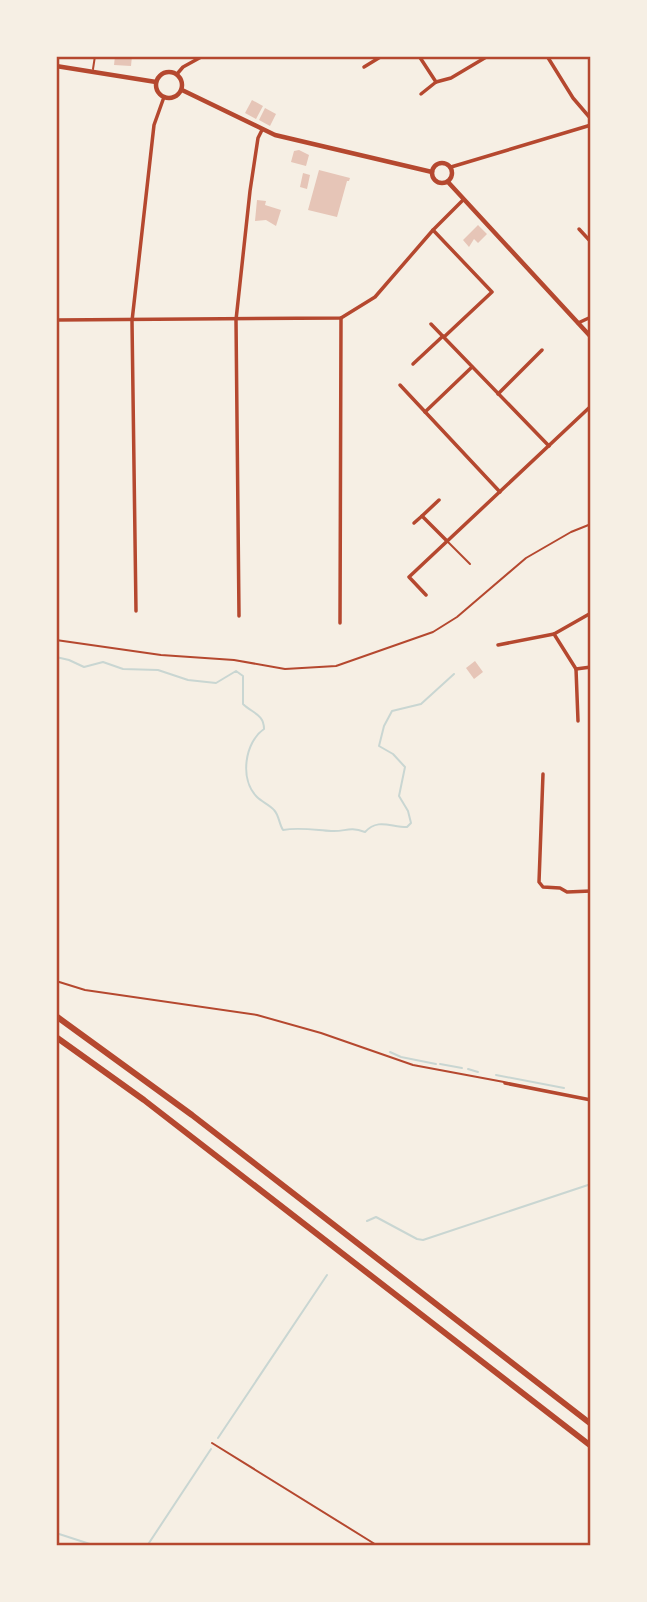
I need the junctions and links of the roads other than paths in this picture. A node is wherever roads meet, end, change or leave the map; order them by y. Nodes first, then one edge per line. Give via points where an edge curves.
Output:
1 (95, 56) edge
2 (203, 56) edge
3 (382, 56) edge
4 (419, 56) edge
5 (488, 56) edge
6 (547, 56) edge
7 (56, 66) edge
8 (364, 67) dead end
9 (93, 71) junction
10 (177, 74) junction
11 (156, 82) junction
12 (436, 82) junction
13 (182, 90) junction
14 (421, 94) dead end
15 (164, 97) junction
16 (591, 119) edge
17 (591, 125) edge
18 (262, 130) junction
19 (451, 167) junction
20 (432, 173) junction
21 (448, 182) junction
22 (463, 200) junction
23 (579, 229) dead end
24 (433, 230) junction
25 (591, 242) edge
26 (341, 317) junction
27 (591, 317) edge
28 (56, 320) edge
29 (236, 320) junction
30 (132, 321) junction
31 (578, 323) junction
32 (431, 324) dead end
33 (443, 336) junction
34 (591, 337) edge
35 (542, 350) dead end
36 (413, 364) dead end
37 (472, 368) junction
38 (400, 385) dead end
39 (498, 394) junction
40 (591, 406) edge
41 (425, 412) junction
42 (549, 446) junction
43 (500, 492) junction
44 (439, 500) dead end
45 (422, 516) junction
46 (414, 523) dead end
47 (447, 541) junction
48 (470, 564) dead end
49 (426, 595) dead end
50 (136, 611) dead end
51 (591, 613) edge
52 (239, 616) dead end
53 (340, 623) dead end
54 (554, 634) junction
55 (498, 645) dead end
56 (591, 667) edge
57 (576, 669) junction
58 (578, 721) dead end
59 (543, 774) dead end
60 (591, 891) edge
61 (56, 981) edge
62 (56, 1016) edge
63 (56, 1037) edge
64 (505, 1083) joint
65 (591, 1100) edge
66 (591, 1424) edge
67 (591, 1446) edge

1 - 9 lane
2 - 10 street
3 - 8 street
4 - 12 street
5 - 12 street
6 - 16 street
7 - 9 street
9 - 11 street
10 - 11 street via 164,73
10 - 13 street
11 - 15 street
12 - 14 street
13 - 15 street via 172,98
13 - 18 street
15 - 30 street via 154,125
17 - 19 street
18 - 20 street
18 - 29 street via 250,191
19 - 20 street via 438,164
19 - 21 street via 453,175
20 - 21 street via 437,182
21 - 22 street
22 - 24 street
22 - 31 street
23 - 25 street
24 - 26 street via 375,298
24 - 33 street via 492,292
26 - 29 street
26 - 53 street
27 - 31 street
28 - 30 street
29 - 30 street
29 - 52 street
30 - 50 street
31 - 34 street
32 - 33 street
33 - 36 street
33 - 37 street
35 - 39 street
37 - 39 street
37 - 41 street
38 - 41 street
39 - 42 street
40 - 42 street
41 - 43 street
42 - 43 street
43 - 47 street
44 - 45 street
45 - 46 street
45 - 47 street
47 - 48 lane
47 - 49 street via 409,577
51 - 54 street
54 - 55 street
54 - 57 street
56 - 57 street
57 - 58 street
59 - 60 street via 539,882 567,892
61 - 64 lane via 85,990 257,1015 414,1065
62 - 66 highway
63 - 67 highway
64 - 65 street

